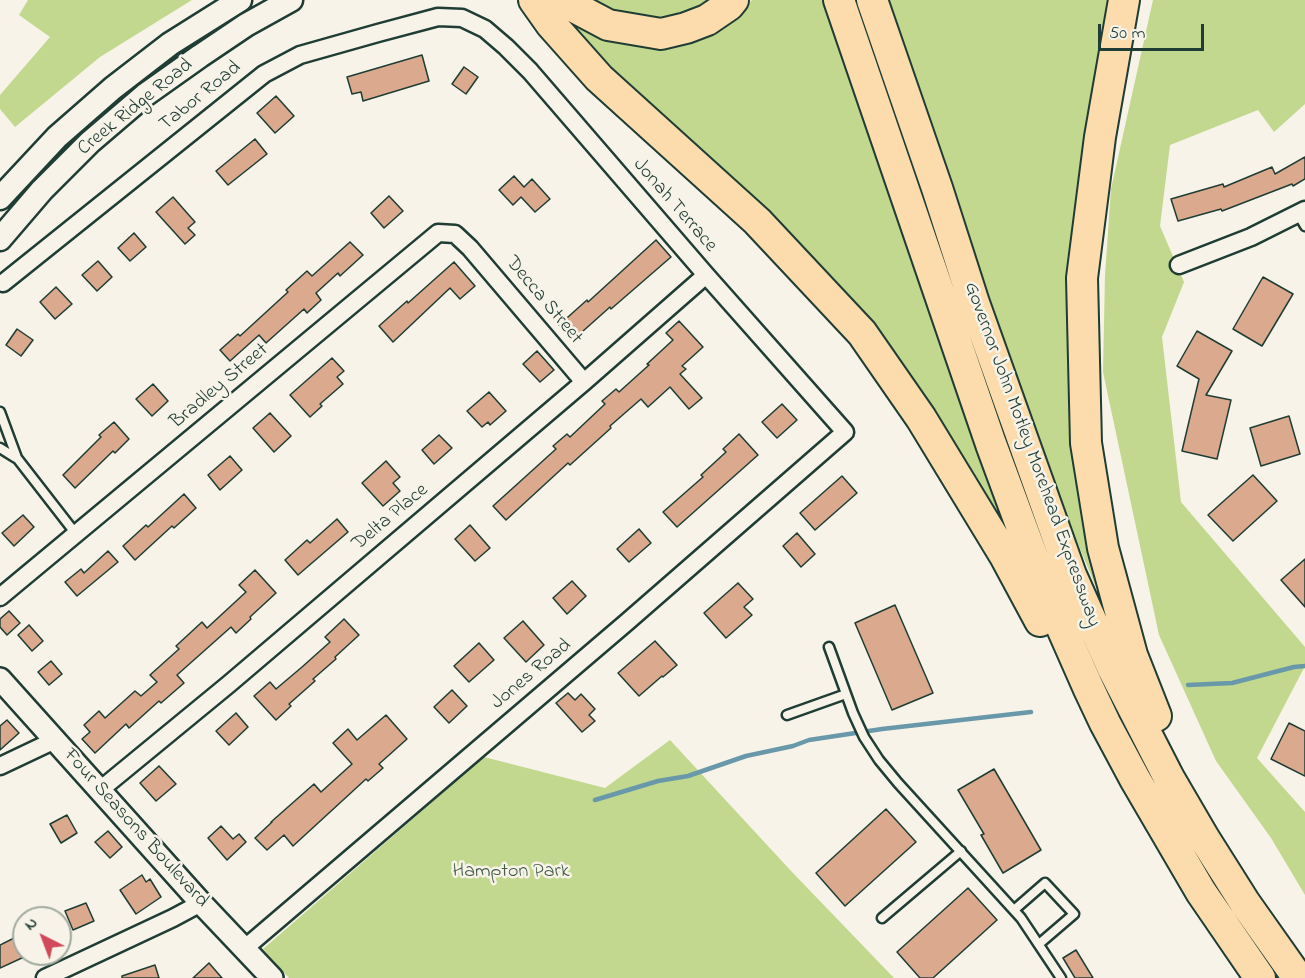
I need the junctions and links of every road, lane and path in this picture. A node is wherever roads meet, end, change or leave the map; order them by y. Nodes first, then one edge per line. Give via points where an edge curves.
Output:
1 (240, 0) edge
2 (291, 0) edge
3 (534, 0) edge
4 (566, 0) edge
5 (733, 0) edge
6 (839, 0) edge
7 (872, 0) edge
8 (1124, 0) edge
9 (462, 18) joint
10 (0, 198) edge
11 (1303, 217) edge
12 (0, 239) edge
13 (470, 248) joint
14 (1179, 265) dead end
15 (706, 275) junction
16 (3, 283) dead end
17 (584, 382) junction
18 (0, 412) edge
19 (845, 432) joint
20 (0, 448) edge
21 (17, 458) junction
22 (76, 534) junction
23 (0, 597) edge
24 (829, 647) dead end
25 (0, 680) edge
26 (846, 694) junction
27 (787, 715) dead end
28 (1105, 723) junction
29 (55, 740) junction
30 (0, 766) edge
31 (100, 790) junction
32 (961, 851) junction
33 (201, 903) junction
34 (1245, 903) junction
35 (1014, 910) junction
36 (882, 918) dead end
37 (1039, 944) junction
38 (244, 948) junction
39 (45, 978) edge
40 (272, 978) edge
41 (1061, 978) edge
42 (1260, 978) edge
43 (1298, 978) edge

1 - 10 main road, Creek Ridge Road via 170,44 113,88 57,137
2 - 12 main road, Creek Ridge Road via 237,31 146,95 90,142
3 - 28 highway via 599,78 757,221 862,333 921,418 1005,556 1077,692
4 - 5 highway via 608,25 661,34 707,20
6 - 28 highway, Governor John Motley Morehead Expressway via 1021,528
7 - 34 highway, Governor John Motley Morehead Expressway via 1071,575 1140,724
8 - 34 highway via 1100,137 1082,278 1086,443 1103,548 1132,655 1161,728
9 - 15 street, Jonah Terrace via 484,29 530,71
9 - 16 street, Tabor Road via 438,17 378,33 300,56 264,74
11 - 14 street
13 - 17 street, Decca Street
13 - 22 street, Bradley Street via 455,234 438,233
15 - 17 street, Delta Place
15 - 19 street, Jonah Terrace
17 - 31 street, Delta Place
18 - 21 lane
19 - 38 street, Jones Road
20 - 21 lane
21 - 22 lane
22 - 23 street, Bradley Street
24 - 26 lane
25 - 29 street, Four Seasons Boulevard
26 - 27 lane
26 - 32 lane via 864,737 879,760
28 - 42 highway, Governor John Motley Morehead Expressway via 1189,873
29 - 30 street
29 - 31 street, Four Seasons Boulevard
31 - 33 street, Four Seasons Boulevard
32 - 35 lane
32 - 36 lane
33 - 38 street, Four Seasons Boulevard
33 - 39 street
34 - 43 highway, Governor John Motley Morehead Expressway
35 - 37 lane
35 - 37 lane via 1045,883 1074,914
37 - 41 lane
38 - 40 street, Four Seasons Boulevard

